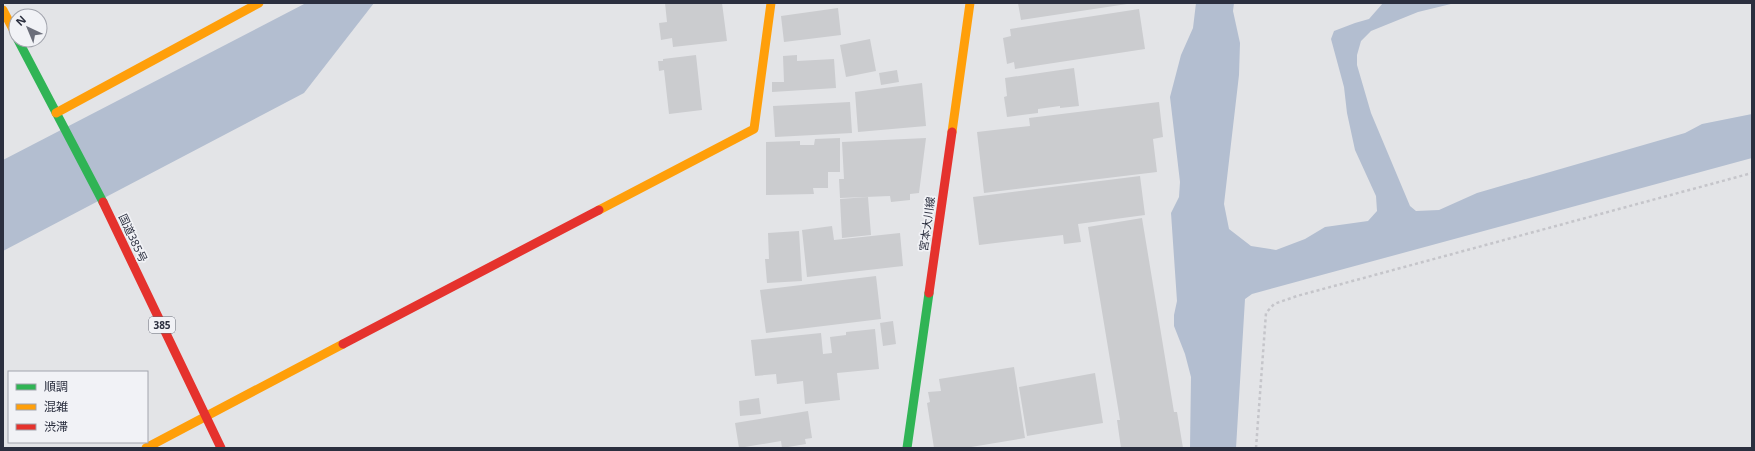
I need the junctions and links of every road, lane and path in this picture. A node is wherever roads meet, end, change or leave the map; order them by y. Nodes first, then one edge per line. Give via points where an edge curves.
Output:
1 (259, 3) edge
2 (771, 3) edge
3 (970, 3) edge
4 (3, 10) edge
5 (8, 20) edge
6 (22, 48) edge
7 (56, 113) junction
8 (1752, 173) edge
9 (205, 416) junction
10 (146, 448) edge
11 (221, 448) edge
12 (907, 448) edge
13 (1256, 448) edge

1 - 7 main road
2 - 9 main road via 754,129
3 - 12 main road, 宮本大川線
4 - 5 main road
6 - 7 main road, 国道385号 / 385
7 - 9 main road, 国道385号 / 385 via 103,202
8 - 13 path via 1274,304 1266,313
9 - 10 main road
9 - 11 main road, 国道385号 / 385

